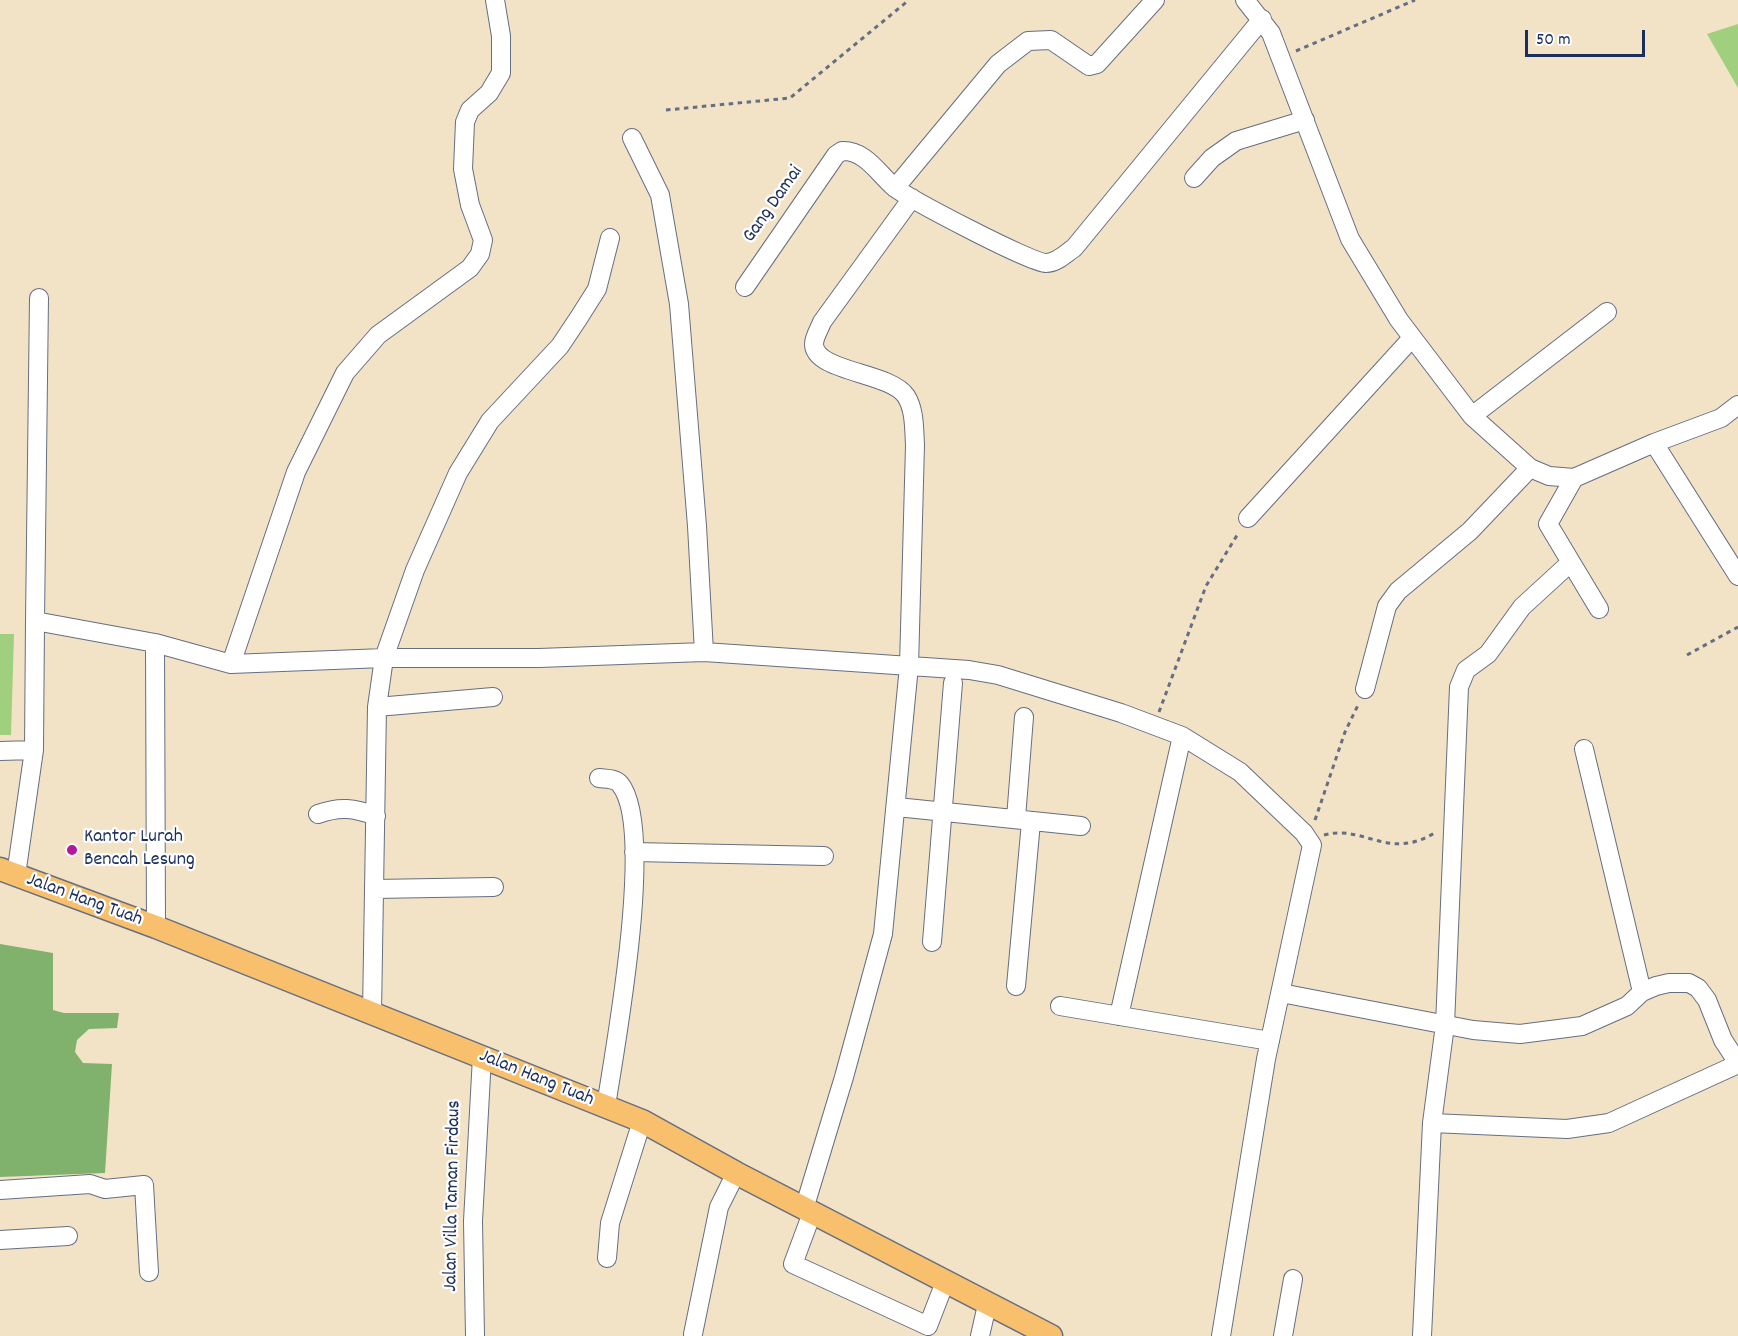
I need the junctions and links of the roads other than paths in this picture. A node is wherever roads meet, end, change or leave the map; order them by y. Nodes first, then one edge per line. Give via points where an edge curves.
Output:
1 (495, 0) edge
2 (1155, 0) edge
3 (1245, 0) edge
4 (1262, 19) junction
5 (1305, 120) junction
6 (632, 138) dead end
7 (1194, 178) dead end
8 (895, 188) junction
9 (912, 198) junction
10 (609, 238) dead end
11 (745, 287) dead end
12 (39, 298) dead end
13 (1607, 312) dead end
14 (1412, 338) junction
15 (1738, 405) edge
16 (1472, 416) junction
17 (1654, 443) junction
18 (1530, 468) junction
19 (1574, 478) junction
20 (1248, 518) road end
21 (1570, 563) junction
22 (1738, 576) edge
23 (1599, 609) dead end
24 (35, 621) junction
25 (155, 643) junction
26 (704, 652) junction
27 (384, 658) junction
28 (231, 664) junction
29 (909, 666) junction
30 (953, 683) dead end
31 (1365, 689) road end
32 (494, 697) dead end
33 (377, 707) junction
34 (1024, 717) dead end
35 (1182, 736) junction
36 (1584, 749) dead end
37 (34, 750) junction
38 (0, 751) edge
39 (599, 778) dead end
40 (897, 807) junction
41 (943, 812) junction
42 (318, 814) dead end
43 (375, 816) junction
44 (1023, 820) junction
45 (1081, 826) dead end
46 (634, 852) junction
47 (824, 856) dead end
48 (8, 872) edge
49 (494, 886) dead end
50 (375, 889) junction
51 (156, 927) junction
52 (932, 942) dead end
53 (1016, 986) dead end
54 (1642, 992) junction
55 (1281, 993) junction
56 (1060, 1006) dead end
57 (372, 1013) junction
58 (1119, 1016) junction
59 (1445, 1025) junction
60 (1270, 1041) junction
61 (482, 1057) junction
62 (1738, 1064) edge
63 (606, 1106) junction
64 (642, 1121) junction
65 (1432, 1123) junction
66 (736, 1173) junction
67 (0, 1190) edge
68 (808, 1211) junction
69 (68, 1236) dead end
70 (0, 1240) edge
71 (607, 1258) dead end
72 (149, 1272) dead end
73 (1293, 1279) dead end
74 (945, 1282) junction
75 (987, 1305) junction
76 (693, 1334) dead end
77 (475, 1336) edge
78 (980, 1336) edge
79 (1051, 1336) edge
80 (1221, 1336) edge
81 (1284, 1336) edge
82 (1422, 1336) edge

1 - 28 street via 501,36 501,73 489,93 470,110 465,122 463,169 470,205 483,240 480,254 470,268 378,335 345,373 296,472
2 - 8 street via 1097,64 1080,62 1051,40 1028,41 998,64
3 - 4 street
4 - 5 street
4 - 9 street via 1074,248 1058,259 1047,263 1023,256
5 - 7 street via 1236,141 1212,158
5 - 14 street via 1350,239
6 - 26 street via 660,195 675,275
8 - 9 street
8 - 11 street, Gang Damai via 861,155 842,151
9 - 29 street via 822,322 814,343 818,354 828,363 889,382 905,395 912,409 915,445
10 - 27 street via 597,289 578,319 560,346 490,421 458,473 415,570
12 - 24 street
13 - 16 street
14 - 16 street
14 - 20 street
15 - 17 street via 1721,418
16 - 18 street
17 - 19 street
17 - 22 street
18 - 19 street via 1549,476
18 - 31 street via 1470,531 1398,591 1387,606
19 - 21 street via 1548,524
21 - 23 street
21 - 59 street via 1522,607 1488,654 1461,678
24 - 25 street
24 - 37 street
25 - 28 street
25 - 51 street
26 - 27 street
26 - 29 street
27 - 28 street
27 - 33 street
29 - 35 street via 998,675
29 - 40 street
30 - 41 street
32 - 33 street
33 - 43 street
34 - 44 street
35 - 55 street via 1240,772 1308,839
35 - 58 street
36 - 54 street
37 - 38 street
37 - 48 street
39 - 46 street via 622,785 631,813
40 - 41 street
40 - 68 street via 883,934
41 - 44 street
41 - 52 street
42 - 43 street via 348,808
43 - 50 street
44 - 45 street
44 - 53 street
46 - 47 street
46 - 63 street via 627,966
48 - 51 main road, Jalan Hang Tuah
49 - 50 street
50 - 57 street
51 - 57 main road, Jalan Hang Tuah
54 - 59 street via 1627,1006 1602,1019 1561,1031 1497,1033
54 - 62 street via 1669,983 1689,983 1698,988
55 - 59 street
55 - 60 street
56 - 58 street
57 - 61 main road, Jalan Hang Tuah
58 - 60 street
59 - 65 street
60 - 80 street
61 - 63 main road, Jalan Hang Tuah
61 - 77 street, Jalan Villa Taman Firdaus via 473,1221
62 - 65 street via 1609,1123 1567,1129
63 - 64 main road, Jalan Hang Tuah
64 - 66 main road, Jalan Hang Tuah
64 - 71 street via 610,1224
65 - 82 street
66 - 68 main road, Jalan Hang Tuah
66 - 76 street via 719,1207
67 - 72 street via 96,1185 106,1197 144,1196
68 - 74 main road, Jalan Hang Tuah
68 - 74 street via 793,1264 928,1326
69 - 70 street
73 - 81 street
74 - 75 main road, Jalan Hang Tuah
75 - 78 street
75 - 79 main road, Jalan Hang Tuah

